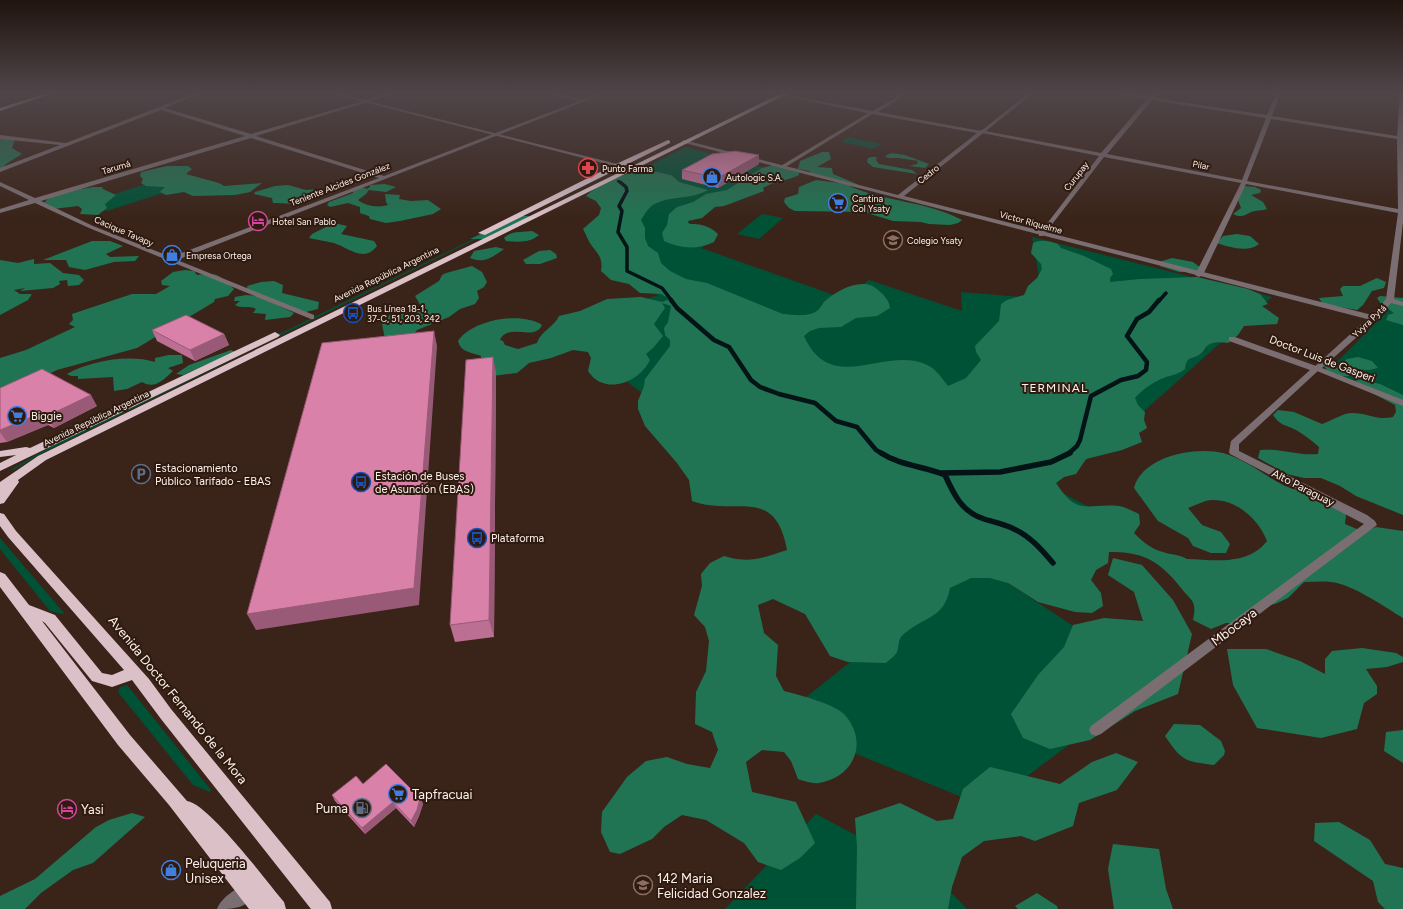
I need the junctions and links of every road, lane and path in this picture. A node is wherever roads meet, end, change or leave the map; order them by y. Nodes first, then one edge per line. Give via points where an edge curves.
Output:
1 (91, 134) edge
2 (245, 134) edge
3 (255, 134) edge
4 (494, 134) edge
5 (497, 134) edge
6 (700, 134) edge
7 (836, 134) edge
8 (977, 134) edge
9 (993, 134) edge
10 (1120, 134) edge
11 (1262, 134) edge
12 (1384, 134) edge
13 (250, 136) junction
14 (0, 137) edge
15 (1401, 137) edge
16 (672, 140) dead end
17 (684, 142) junction
18 (66, 144) junction
19 (1103, 155) junction
20 (618, 164) junction
21 (782, 167) junction
22 (630, 168) junction
23 (0, 170) edge
24 (383, 177) junction
25 (1244, 182) junction
26 (0, 184) edge
27 (899, 197) junction
28 (34, 201) junction
29 (0, 211) edge
30 (1402, 212) edge
31 (1042, 235) junction
32 (170, 260) junction
33 (1199, 275) junction
34 (1390, 300) junction
35 (1403, 304) edge
36 (311, 317) junction
37 (1373, 318) junction
38 (1232, 339) dead end
39 (1316, 369) junction
40 (1403, 403) edge
41 (38, 448) junction
42 (1234, 452) joint
43 (0, 454) edge
44 (31, 465) junction
45 (0, 467) edge
46 (0, 487) edge
47 (0, 500) edge
48 (0, 517) edge
49 (1371, 524) joint
50 (0, 577) edge
51 (25, 608) junction
52 (134, 672) junction
53 (1096, 730) dead end
54 (175, 799) junction
55 (247, 892) junction
56 (225, 909) edge
57 (260, 909) edge
58 (277, 909) edge
59 (323, 909) edge

1 - 18 street
2 - 13 street
3 - 13 street, Tarumá
4 - 24 street, Teniente Alcides González
5 - 20 street
6 - 17 highway, Avenida República Argentina
7 - 21 street
8 - 27 street, Cedro
9 - 19 street, Pilar
10 - 19 street, Curupay
11 - 25 street
12 - 15 street
13 - 24 street
13 - 28 street, Tarumá
14 - 18 street
15 - 30 street, Yvyra Pytá
16 - 20 highway, Avenida República Argentina
17 - 21 street, Victor Riquelme
17 - 22 highway, Avenida República Argentina
18 - 23 street
19 - 25 street, Pilar
19 - 31 street, Curupay
20 - 22 street
20 - 36 highway, Avenida República Argentina
21 - 27 street, Victor Riquelme
22 - 44 highway, Avenida República Argentina
24 - 32 street, Teniente Alcides González
25 - 30 street, Pilar
25 - 33 street
26 - 28 street, Cacique Tavapy
27 - 31 street, Victor Riquelme
28 - 29 street, Tarumá
28 - 32 street, Cacique Tavapy
30 - 34 street, Yvyra Pytá
31 - 33 street, Victor Riquelme
32 - 36 street, Cacique Tavapy
33 - 37 street, Victor Riquelme
34 - 35 street
34 - 37 street, Yvyra Pytá
36 - 41 highway, Avenida República Argentina
37 - 39 street, Yvyra Pytá
38 - 39 street, Doctor Luis de Gasperi
39 - 40 street, Doctor Luis de Gasperi
39 - 42 street, Yvyra Pytá via 1234,443
41 - 43 highway
41 - 45 highway, Avenida República Argentina
42 - 49 street, Alto Paraguay
44 - 46 highway, Avenida República Argentina
44 - 47 highway via 11,484
48 - 52 highway, Avenida Doctor Fernando de la Mora
49 - 53 street, Mbocaya
50 - 51 highway
51 - 52 highway via 50,619 97,677 105,682 117,681
51 - 54 highway via 124,740
52 - 59 highway, Avenida Doctor Fernando de la Mora
54 - 55 highway
54 - 58 highway via 204,821
55 - 56 street
55 - 57 highway

